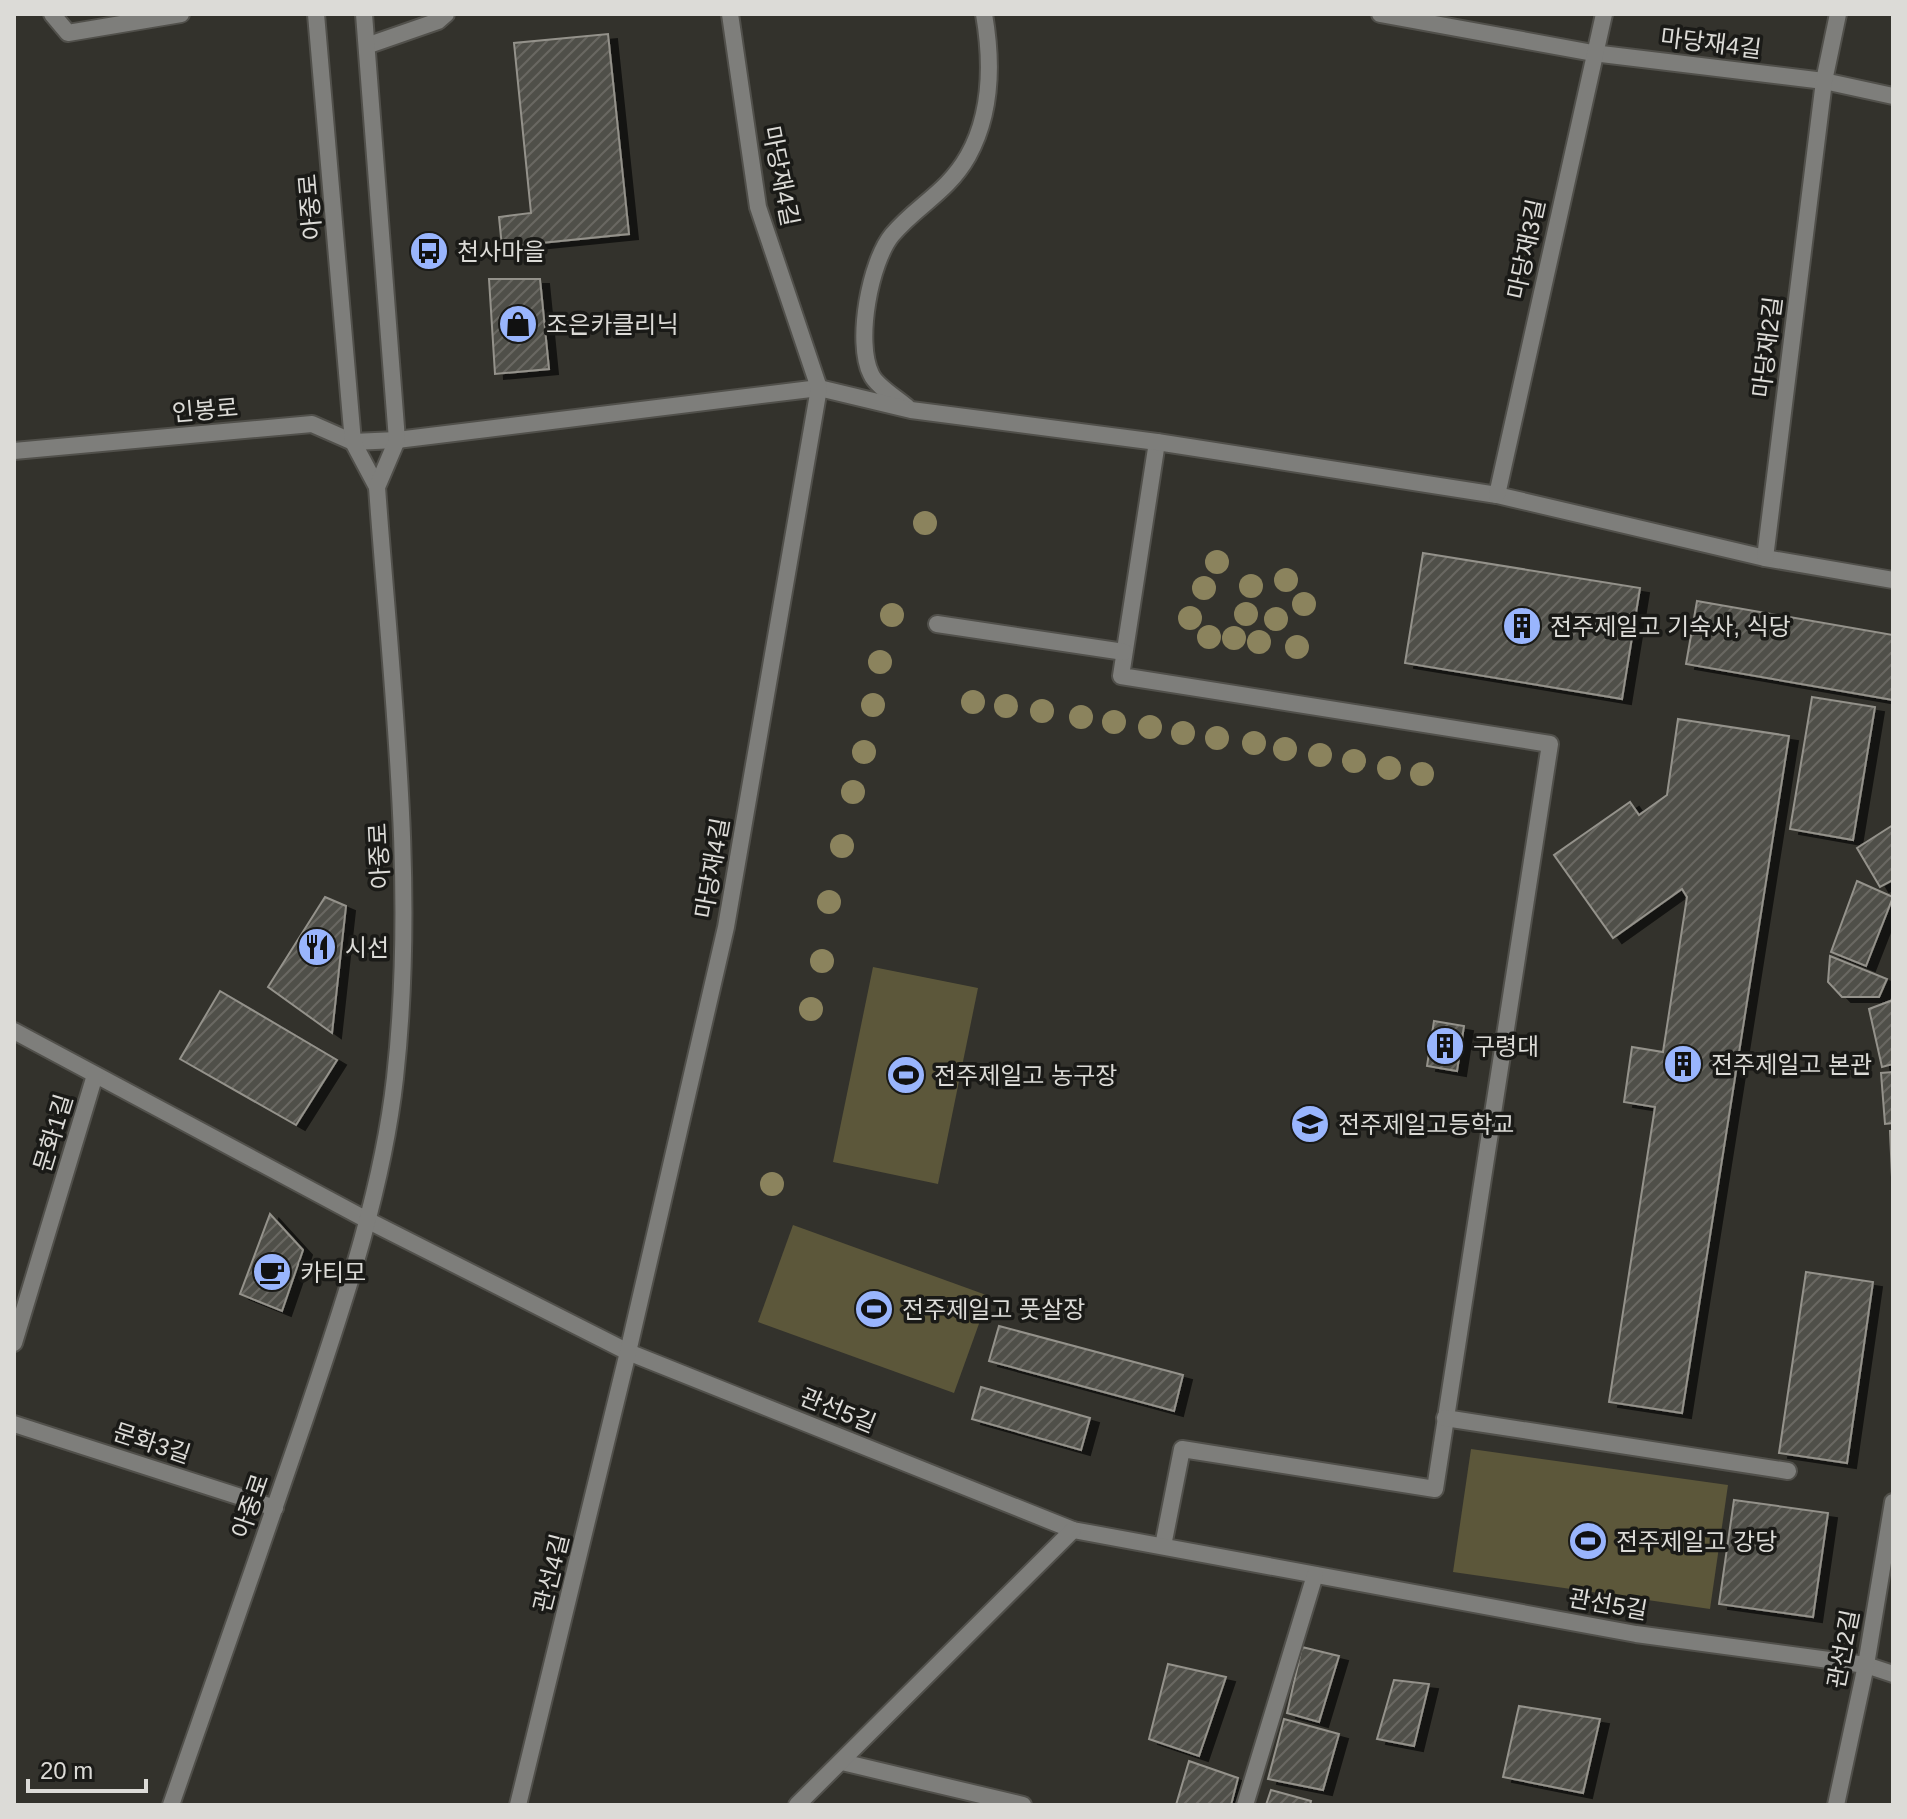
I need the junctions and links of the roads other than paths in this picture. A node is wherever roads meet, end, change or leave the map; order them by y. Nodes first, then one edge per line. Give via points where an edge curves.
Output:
1 (52, 14) edge
2 (181, 14) edge
3 (316, 14) edge
4 (364, 14) edge
5 (446, 14) edge
6 (730, 14) edge
7 (984, 14) edge
8 (1380, 14) edge
9 (1604, 14) edge
10 (1838, 14) edge
11 (369, 45) junction
12 (1593, 53) junction
13 (1824, 81) junction
14 (1893, 96) edge
15 (819, 388) junction
16 (911, 410) junction
17 (397, 440) junction
18 (353, 442) junction
19 (1157, 442) junction
20 (14, 451) edge
21 (377, 487) junction
22 (1497, 495) junction
23 (1765, 558) junction
24 (1893, 580) edge
25 (937, 624) dead end
26 (1124, 652) junction
27 (14, 1031) edge
28 (95, 1075) junction
29 (367, 1220) junction
30 (14, 1343) edge
31 (628, 1352) junction
32 (1445, 1418) junction
33 (14, 1424) edge
34 (1788, 1471) dead end
35 (1893, 1502) edge
36 (275, 1508) junction
37 (1073, 1530) junction
38 (1163, 1546) junction
39 (1315, 1575) junction
40 (1866, 1665) junction
41 (1893, 1674) edge
42 (842, 1762) junction
43 (171, 1805) edge
44 (518, 1805) edge
45 (797, 1805) edge
46 (1023, 1805) edge
47 (1245, 1805) edge
48 (1836, 1805) edge

1 - 2 street via 68,33
3 - 18 street, 아중로
4 - 11 street, 아중로
5 - 11 street
6 - 15 street, 마당재4길 via 758,207
7 - 16 street via 991,57 983,113 969,154 949,184 891,236 862,321 871,375
8 - 12 street, 마당재4길
9 - 12 street, 마당재3길
10 - 13 street, 마당재2길
11 - 17 street, 아중로
12 - 13 street, 마당재4길
12 - 22 street, 마당재3길
13 - 14 street, 마당재4길
13 - 23 street, 마당재2길
15 - 16 street
15 - 17 street
15 - 31 street, 마당재4길 via 726,927
16 - 19 street
17 - 18 street, 인봉로
17 - 21 street, 아중로
18 - 20 street, 인봉로 via 312,424
18 - 21 street, 아중로
19 - 22 street
19 - 26 street
21 - 29 street, 아중로 via 405,878 404,981 395,1081
22 - 23 street
23 - 24 street
25 - 26 street
26 - 32 street via 1121,676 1550,744
27 - 28 street
28 - 29 street
28 - 30 street, 문화1길
29 - 31 street, 관선5길
29 - 36 street, 아중로
31 - 37 street, 관선5길
31 - 44 street, 관선4길
32 - 34 street
32 - 38 street via 1435,1489 1182,1449
33 - 36 street, 문화3길
35 - 40 street, 관선2길
36 - 43 street, 아중로
37 - 38 street, 관선5길
37 - 42 street
38 - 39 street, 관선5길
39 - 40 street, 관선5길 via 1636,1634
39 - 47 street
40 - 41 street, 관선5길
40 - 48 street, 관선2길
42 - 45 street
42 - 46 street

